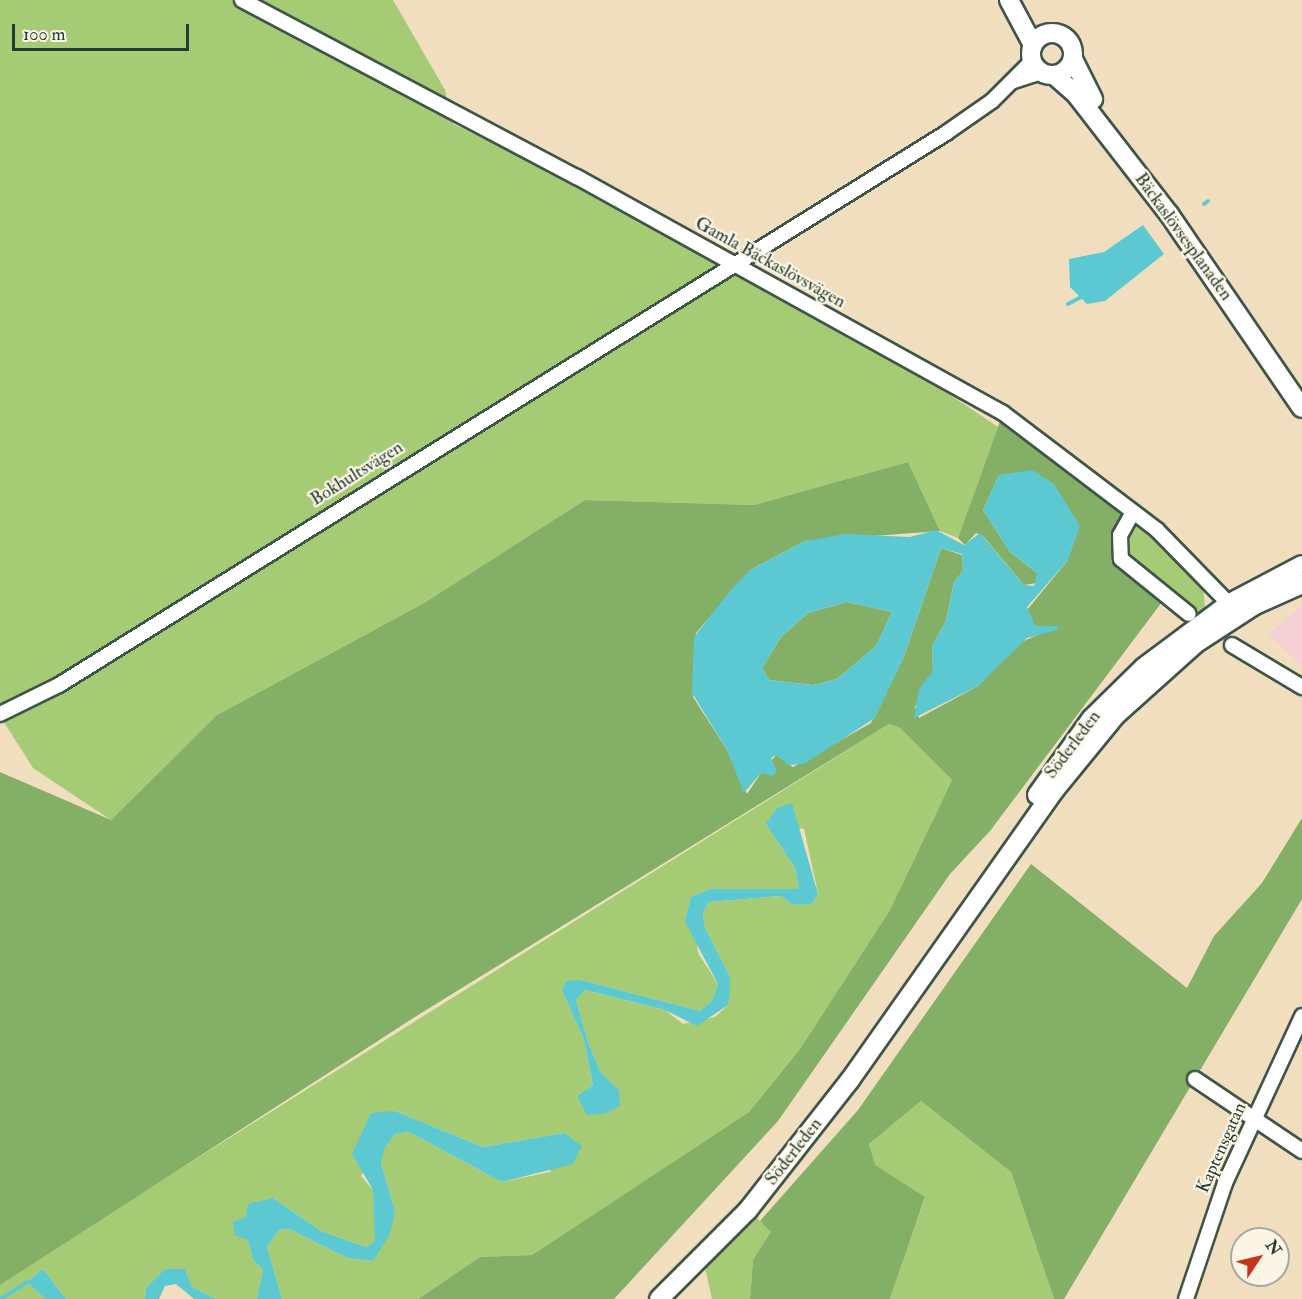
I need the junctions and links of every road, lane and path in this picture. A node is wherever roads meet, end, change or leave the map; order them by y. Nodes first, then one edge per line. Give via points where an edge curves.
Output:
1 (242, 0) edge
2 (1009, 0) edge
3 (1019, 0) edge
4 (1051, 33) junction
5 (1073, 59) junction
6 (1040, 63) junction
7 (734, 264) junction
8 (1302, 394) edge
9 (1302, 408) edge
10 (1133, 512) junction
11 (1302, 565) edge
12 (1302, 578) edge
13 (1302, 584) edge
14 (1255, 605) junction
15 (1234, 609) junction
16 (1189, 614) dead end
17 (1232, 645) dead end
18 (1302, 687) edge
19 (0, 714) edge
20 (1302, 1016) edge
21 (1195, 1079) dead end
22 (1253, 1122) junction
23 (1302, 1151) edge
24 (659, 1299) edge
25 (1186, 1299) edge

1 - 7 street, Gamla Bäckaslövsvägen
2 - 6 street, Bäckaslövsesplanaden
3 - 4 street, Bäckaslövsesplanaden
4 - 5 street, Bäckaslövsesplanaden via 1070,42
4 - 6 street
5 - 6 street
5 - 8 street, Bäckaslövsesplanaden via 1089,94 1199,239
6 - 7 street, Bokhultsvägen via 971,117
6 - 9 street, Bäckaslövsesplanaden via 1075,93 1169,214
7 - 10 street, Gamla Bäckaslövsvägen via 1003,413
7 - 19 street, Bokhultsvägen via 59,685
10 - 15 street, Gamla Bäckaslövsvägen via 1193,562
10 - 16 street via 1120,535 1121,559
11 - 15 street, Söderleden
12 - 14 street, Söderleden
13 - 14 street, Söderleden
14 - 15 street, Söderleden
15 - 24 street, Söderleden via 1176,657 1099,733 850,1080 748,1210
17 - 18 street
20 - 22 street, Kaptensgatan
21 - 22 street
22 - 23 street
22 - 25 street, Kaptensgatan via 1214,1209

